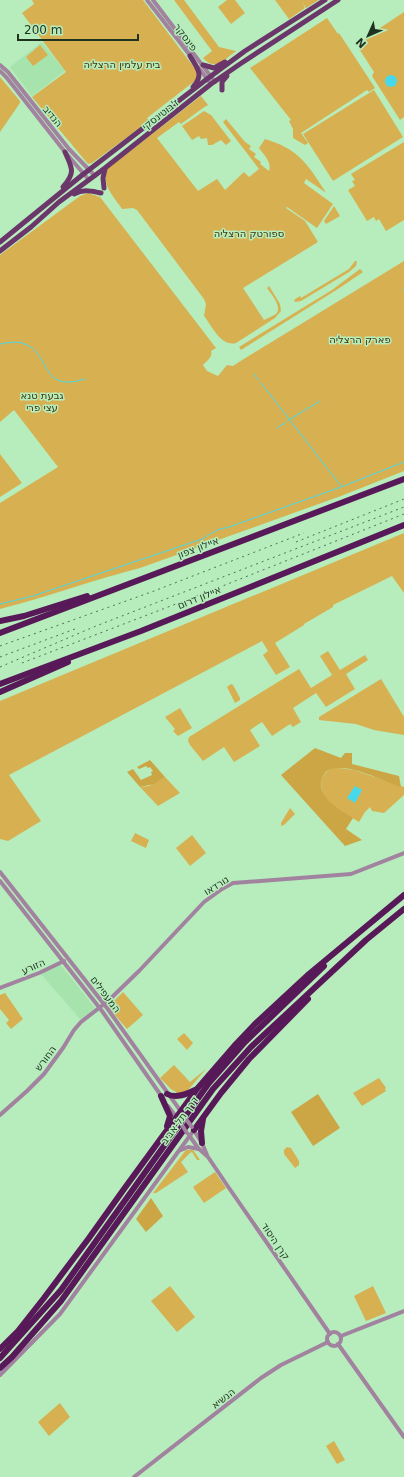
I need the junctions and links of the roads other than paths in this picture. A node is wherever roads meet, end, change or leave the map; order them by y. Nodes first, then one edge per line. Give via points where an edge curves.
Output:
1 (147, 0) edge
2 (153, 0) edge
3 (325, 0) edge
4 (338, 0) edge
5 (245, 51) junction
6 (190, 56) junction
7 (0, 65) edge
8 (203, 65) junction
9 (231, 70) junction
10 (0, 71) edge
11 (209, 77) junction
12 (213, 83) junction
13 (222, 90) dead end
14 (184, 97) junction
15 (65, 152) junction
16 (106, 168) junction
17 (87, 172) junction
18 (95, 176) junction
19 (89, 180) junction
20 (104, 188) dead end
21 (101, 193) dead end
22 (55, 197) junction
23 (59, 202) junction
24 (0, 242) edge
25 (0, 251) edge
26 (404, 479) edge
27 (404, 525) edge
28 (177, 566) junction
29 (0, 621) edge
30 (141, 631) junction
31 (0, 633) edge
32 (0, 684) edge
33 (0, 692) edge
34 (404, 853) edge
35 (0, 872) edge
36 (0, 881) edge
37 (404, 895) edge
38 (404, 909) edge
39 (360, 932) junction
40 (366, 940) junction
41 (62, 961) junction
42 (72, 964) junction
43 (0, 988) edge
44 (104, 1004) junction
45 (99, 1007) junction
46 (197, 1089) junction
47 (164, 1095) junction
48 (181, 1112) junction
49 (0, 1115) edge
50 (204, 1117) junction
51 (177, 1118) junction
52 (193, 1129) junction
53 (163, 1134) junction
54 (188, 1135) junction
55 (201, 1147) junction
56 (179, 1151) junction
57 (404, 1311) edge
58 (330, 1334) junction
59 (341, 1336) junction
60 (328, 1342) junction
61 (338, 1344) junction
62 (0, 1349) edge
63 (0, 1358) edge
64 (0, 1368) edge
65 (0, 1375) edge
66 (404, 1437) edge
67 (134, 1477) edge

1 - 6 street, פינסקר
2 - 8 street, פינסקר
3 - 5 main road, ז'בוטינסקי
4 - 9 main road, ז'בוטינסקי
5 - 8 main road via 217,67
5 - 11 main road, ז'בוטינסקי
6 - 11 street, פינסקר
6 - 14 main road via 199,72 199,78
7 - 17 street, הנדיב
8 - 11 street, פינסקר
9 - 12 main road, ז'בוטינסקי
9 - 13 main road via 222,82
10 - 15 street, הנדיב
11 - 12 street, פינסקר
11 - 14 main road, ז'בוטינסקי
12 - 16 main road, ז'בוטינסקי
14 - 17 main road, ז'בוטינסקי
15 - 17 street, הנדיב
15 - 22 main road via 72,168 71,176
16 - 18 main road, ז'בוטינסקי
16 - 20 main road
17 - 18 street, הנדיב
17 - 19 street, הנדיב
17 - 22 main road, ז'בוטינסקי
18 - 19 main road, ז'בוטינסקי
19 - 23 main road, ז'בוטינסקי
21 - 23 main road via 80,191
22 - 24 main road, ז'בוטינסקי
23 - 25 main road, ז'בוטינסקי
26 - 28 highway, איילון צפון
27 - 30 highway, איילון דרום
28 - 29 highway via 47,609
28 - 31 highway, איילון צפון
30 - 32 highway, איילון דרום
30 - 33 highway
34 - 44 street, נורדאו via 351,874 233,882 204,902
35 - 42 street, המעפילים
36 - 41 street, המעפילים
37 - 39 highway
38 - 40 highway, דרך תל-אביב
39 - 46 highway via 309,974 255,1024
39 - 63 highway, דרך תל-אביב via 245,1042 209,1083 61,1290
40 - 50 highway via 249,1059
40 - 64 highway, דרך תל-אביב via 251,1047 213,1089 61,1301
41 - 42 street
41 - 43 street, הזורע
41 - 45 street, המעפילים
42 - 44 street, המעפילים
44 - 45 street, נורדאו
44 - 47 street, המעפילים
45 - 47 street, המעפילים
45 - 49 street, החורש via 74,1030 43,1075
46 - 47 highway via 181,1096
46 - 48 highway
47 - 48 street, המעפילים
47 - 51 street, המעפילים
47 - 53 highway via 170,1116
48 - 51 highway
48 - 52 street, המעפילים, bridge
50 - 52 highway
50 - 55 highway
51 - 53 highway
51 - 54 street, המעפילים, bridge
52 - 54 street
52 - 55 street, קרן היסוד
53 - 62 highway via 90,1238 18,1331
54 - 55 street, קרן היסוד
54 - 56 street
55 - 56 street via 186,1147
55 - 58 street, קרן היסוד
56 - 65 street via 60,1314
57 - 59 street
58 - 59 street via 335,1332
58 - 60 street
59 - 61 street
60 - 61 street via 332,1345
60 - 67 street, הנשיא via 261,1378
61 - 66 street

